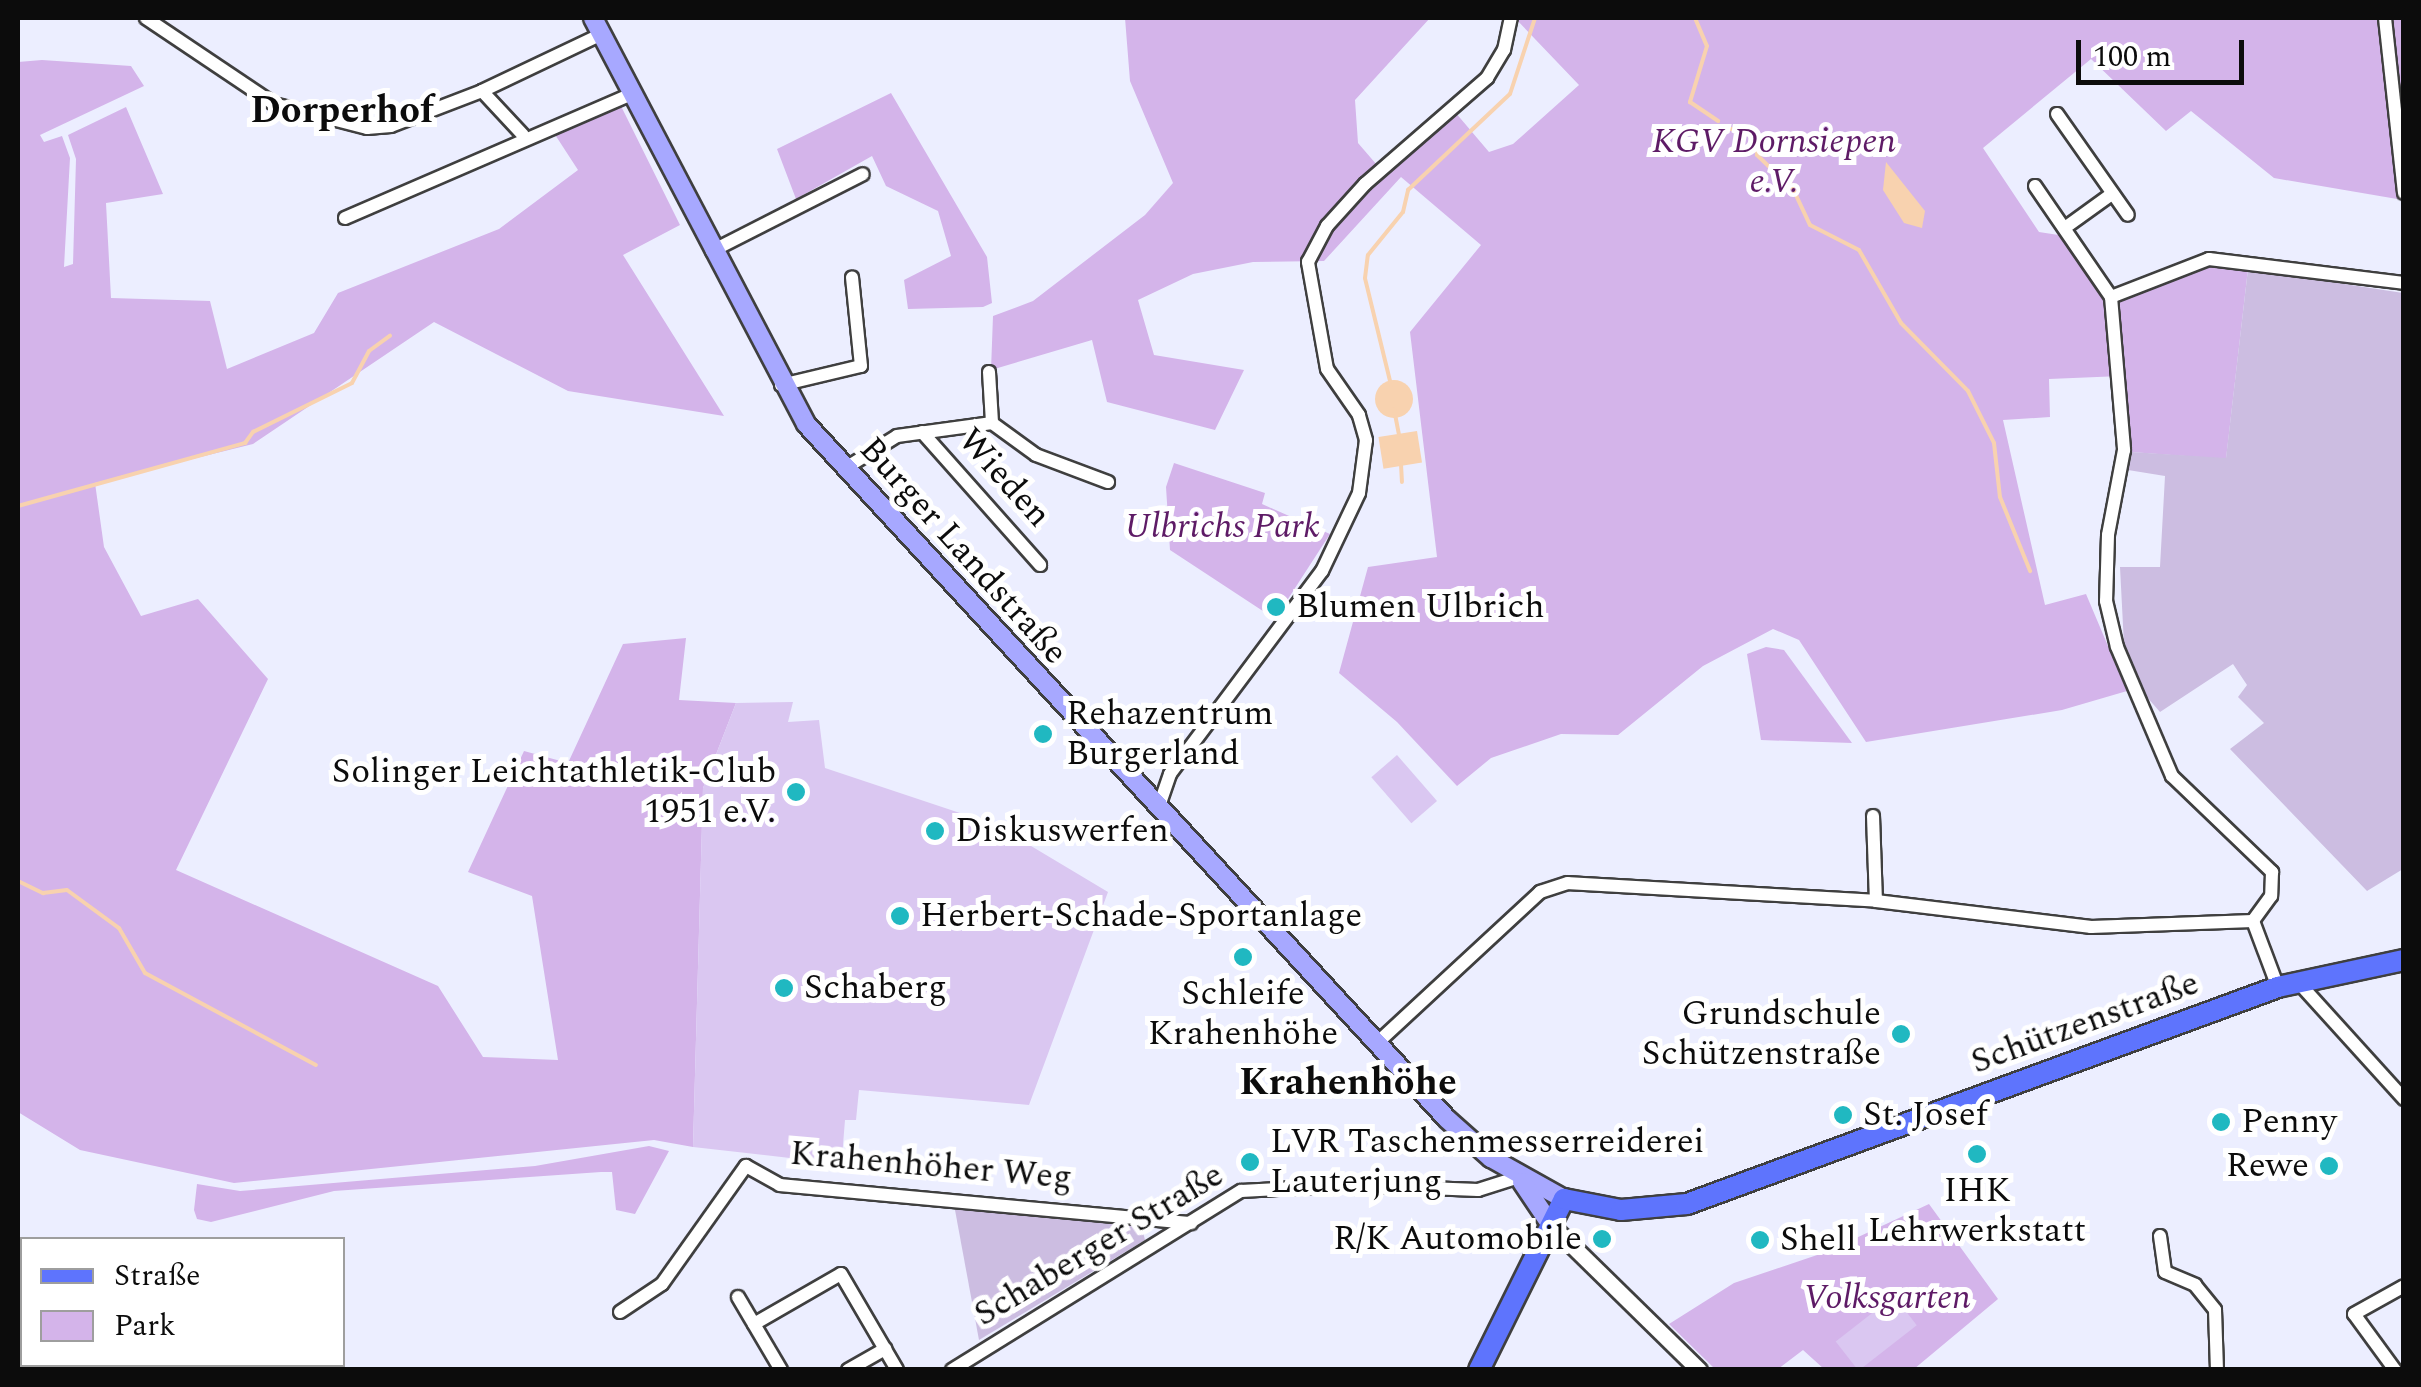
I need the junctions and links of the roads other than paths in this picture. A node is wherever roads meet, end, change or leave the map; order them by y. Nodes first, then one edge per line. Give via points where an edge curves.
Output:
1 (146, 18) edge
2 (1511, 18) edge
3 (2385, 18) edge
4 (598, 26) edge
5 (482, 91) junction
6 (632, 94) junction
7 (2057, 114) dead end
8 (524, 136) junction
9 (864, 174) dead end
10 (2035, 186) dead end
11 (2404, 193) edge
12 (2112, 194) junction
13 (2128, 215) dead end
14 (345, 218) dead end
15 (2066, 227) junction
16 (712, 251) junction
17 (852, 278) dead end
18 (2404, 283) edge
19 (2111, 297) junction
20 (989, 372) dead end
21 (782, 384) junction
22 (992, 423) junction
23 (922, 432) junction
24 (844, 469) junction
25 (1108, 482) dead end
26 (1040, 565) dead end
27 (1158, 810) junction
28 (1873, 816) dead end
29 (1876, 902) junction
30 (2253, 921) junction
31 (2404, 960) edge
32 (2288, 984) junction
33 (1376, 1044) junction
34 (2404, 1099) edge
35 (1519, 1177) junction
36 (1564, 1200) junction
37 (1191, 1222) junction
38 (1551, 1224) junction
39 (2160, 1236) dead end
40 (2404, 1286) edge
41 (738, 1298) dead end
42 (620, 1312) dead end
43 (754, 1324) junction
44 (885, 1348) junction
45 (781, 1370) edge
46 (848, 1370) edge
47 (897, 1370) edge
48 (952, 1370) edge
49 (1479, 1370) edge
50 (1700, 1370) edge
51 (2217, 1370) edge
52 (2395, 1370) edge

1 - 5 street via 274,104 349,124 391,126
2 - 27 street via 1504,50 1487,78 1365,184 1326,226 1308,262 1327,369 1362,426 1362,482 1322,571 1170,774
3 - 11 street
4 - 5 street
4 - 6 main road, Burger Landstraße
5 - 8 street
6 - 8 street
6 - 16 main road, Burger Landstraße
7 - 12 street
8 - 14 street
9 - 16 street
10 - 15 street
12 - 13 street
12 - 15 street
15 - 19 street
16 - 21 main road, Burger Landstraße
17 - 21 street via 861,366
18 - 19 street via 2212,259
19 - 30 street via 2124,450 2107,546 2110,616 2172,776 2272,872 2271,896
20 - 22 street, Wieden
21 - 24 main road, Burger Landstraße
22 - 23 street, Wieden
22 - 25 street, Wieden via 1036,455
23 - 24 street, Wieden via 897,436
23 - 26 street, Wieden
24 - 27 main road, Burger Landstraße
27 - 33 main road, Burger Landstraße
28 - 29 street
29 - 30 street via 2092,927
29 - 33 street via 1581,883 1549,887
30 - 32 street
31 - 32 main road, Schützenstraße
32 - 34 street
32 - 36 main road, Schützenstraße via 1687,1204 1613,1210
33 - 35 main road, Burger Landstraße via 1455,1127
35 - 36 main road, Burger Landstraße
35 - 37 street, Schaberger Straße via 1478,1190 1248,1189
35 - 38 main road, Burger Landstraße
36 - 38 main road
37 - 42 street, Krahenhöher Weg via 780,1185 746,1166 662,1284
37 - 48 street, Schaberger Straße
38 - 49 main road
38 - 50 street
39 - 51 street via 2165,1272 2196,1285 2215,1310
40 - 52 street via 2354,1314
41 - 43 street
43 - 44 street via 840,1274
43 - 45 street
44 - 46 street
44 - 47 street

